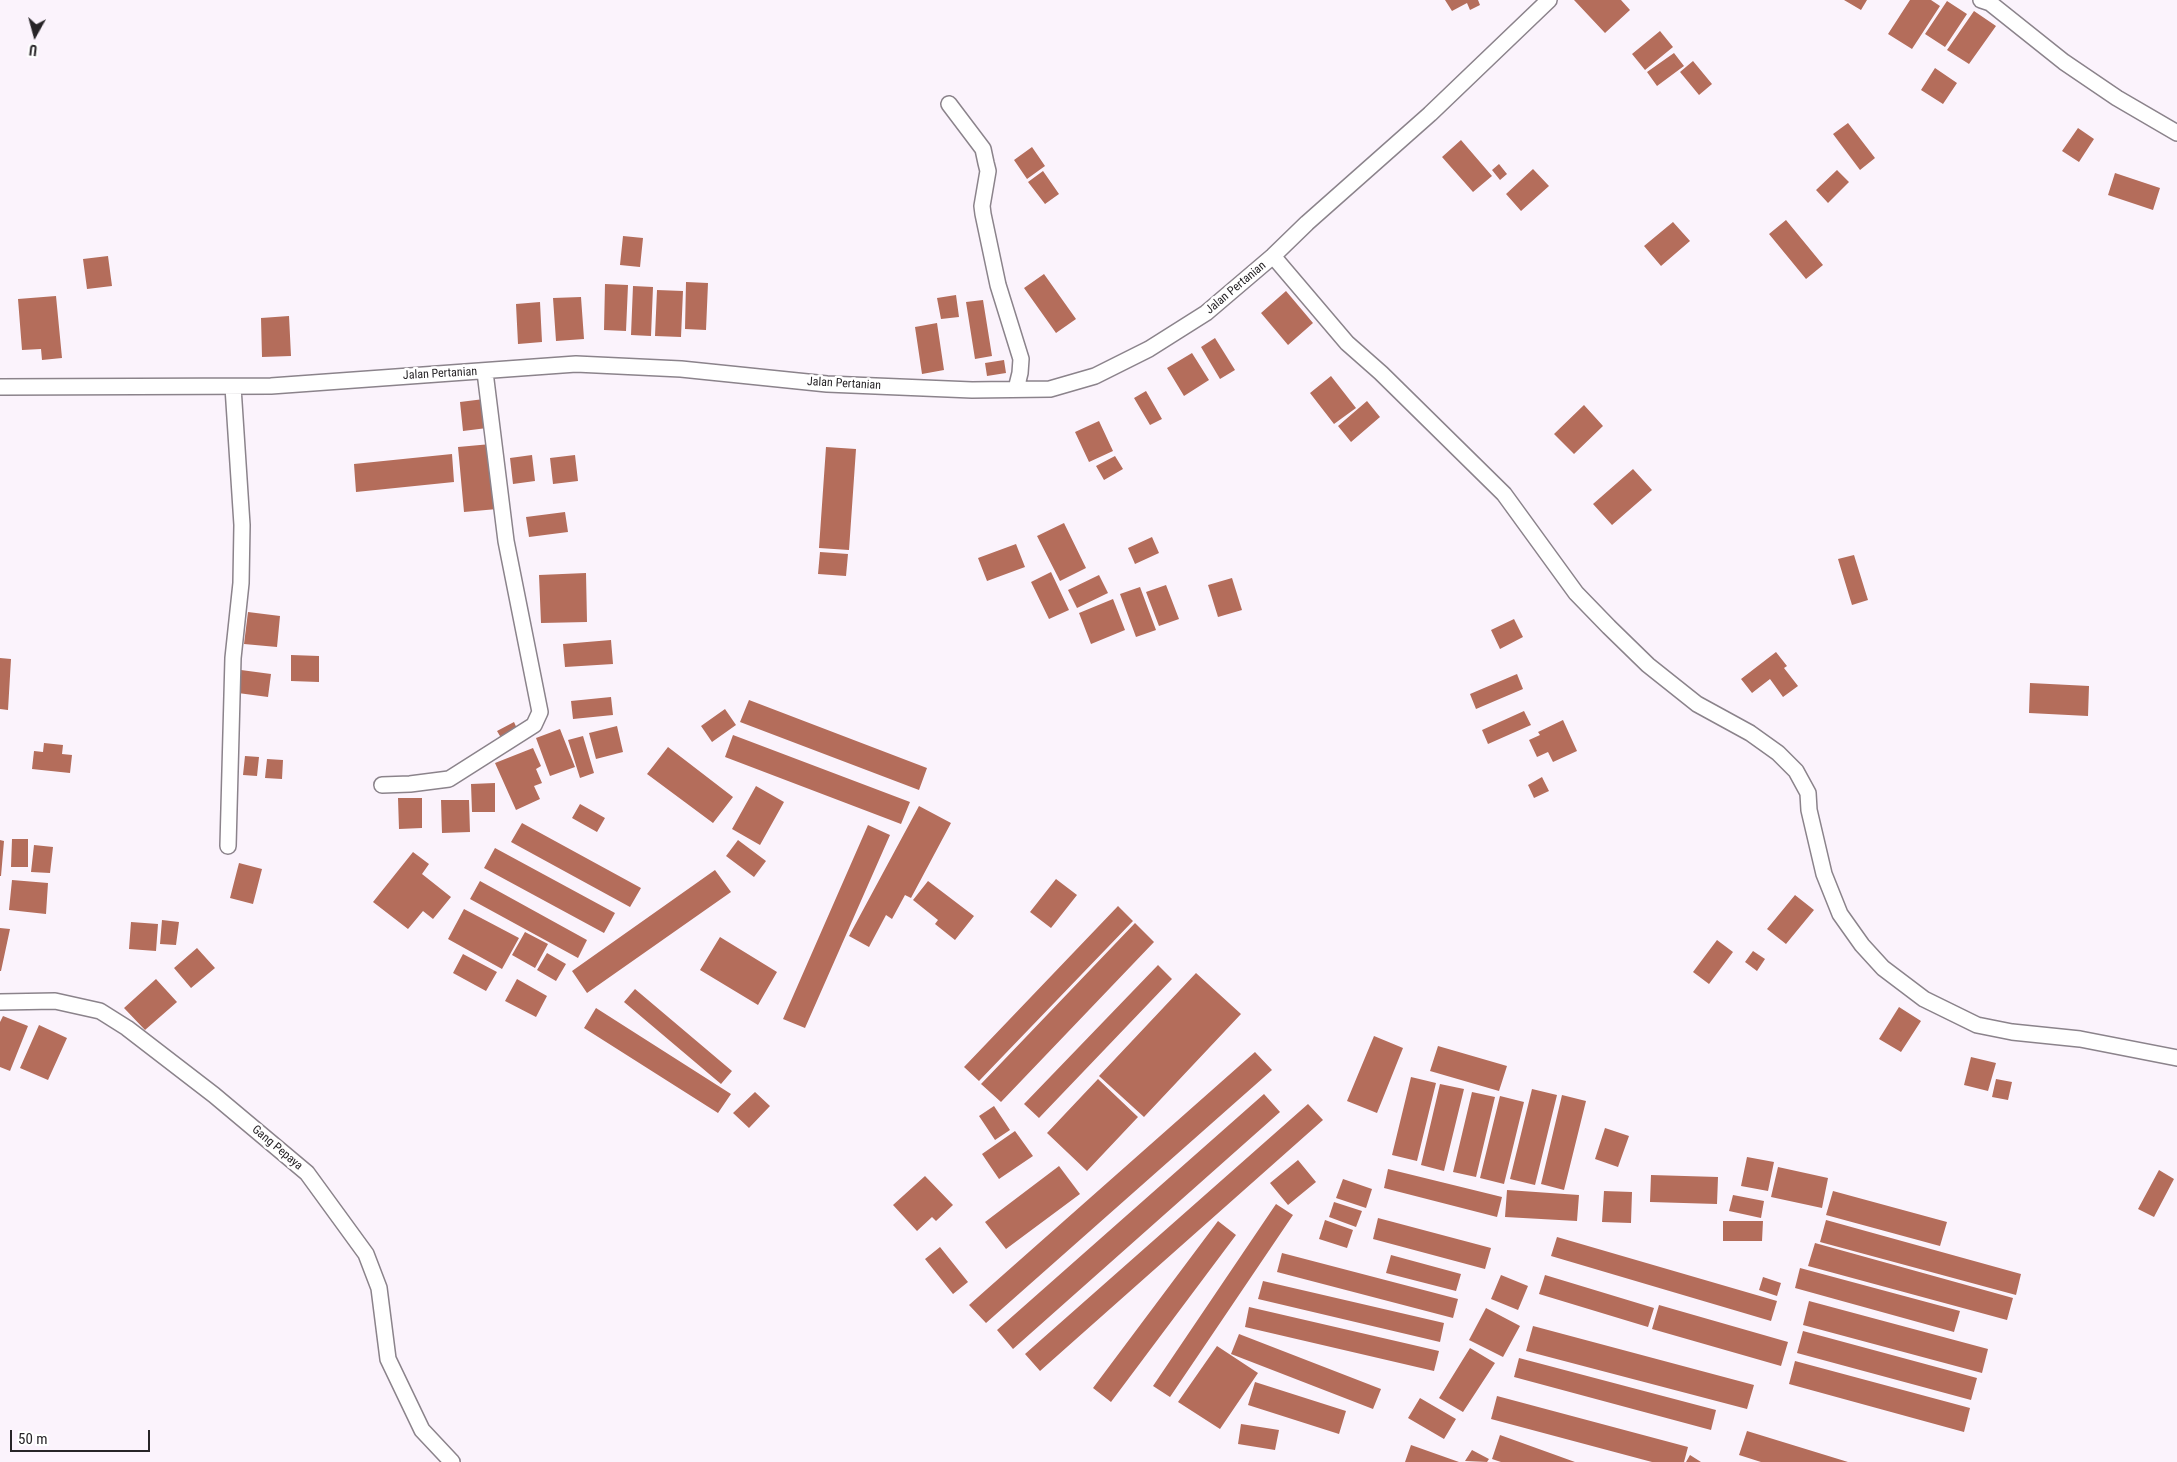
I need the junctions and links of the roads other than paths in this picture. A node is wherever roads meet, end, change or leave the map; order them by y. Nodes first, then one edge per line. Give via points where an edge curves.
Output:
1 (1549, 0) edge
2 (1981, 0) edge
3 (949, 104) dead end
4 (2177, 133) edge
5 (1273, 256) junction
6 (485, 372) junction
7 (233, 386) junction
8 (0, 387) edge
9 (1016, 389) junction
10 (382, 785) dead end
11 (228, 846) dead end
12 (0, 1002) edge
13 (2177, 1058) edge
14 (452, 1462) edge

1 - 5 street, Jalan Pertanian
2 - 4 street via 1990,3 2064,62 2117,98
3 - 9 street via 983,149 988,171 982,214 998,285 1020,359
5 - 9 street, Jalan Pertanian via 1206,313 1149,349 1095,376 1050,389
5 - 13 street via 1347,343 1504,494 1576,593 1609,627 1648,665 1697,704 1750,733 1796,770 1808,792 1824,874 1840,914 1883,968 1924,999 1977,1025 2080,1039
6 - 7 street, Jalan Pertanian
6 - 9 street, Jalan Pertanian via 576,364 681,369 827,384
6 - 10 street via 506,541 540,712 534,725 449,779
7 - 8 street, Jalan Pertanian
7 - 11 street via 242,525 241,583 233,658
12 - 14 street, Gang Pepaya via 55,1001 100,1011 214,1095 307,1173 366,1254 379,1288 388,1359 422,1430

